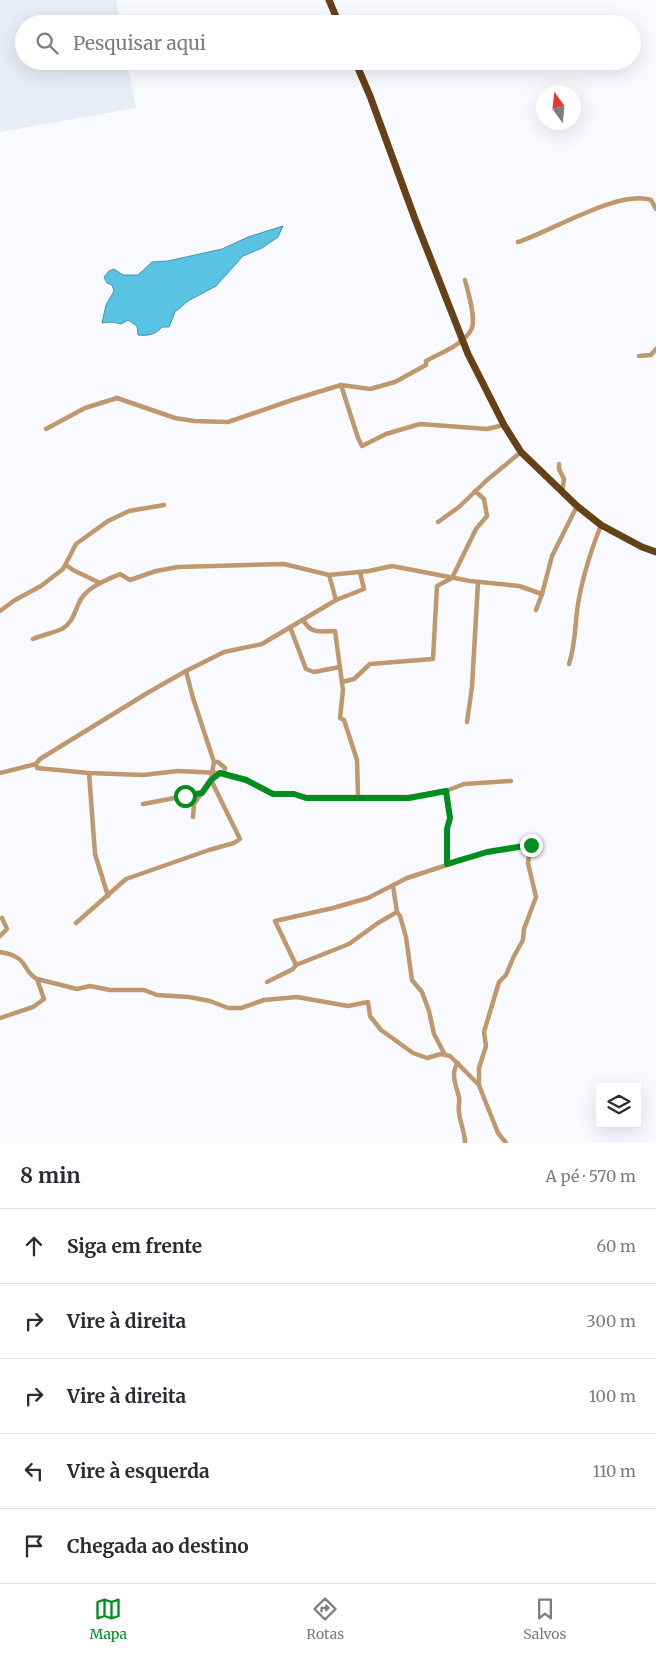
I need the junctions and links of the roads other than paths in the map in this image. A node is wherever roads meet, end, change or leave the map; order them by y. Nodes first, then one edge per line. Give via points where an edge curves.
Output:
1 (329, 0) edge
2 (335, 15) edge
3 (359, 70) edge
4 (656, 195) edge
5 (655, 206) edge
6 (518, 242) dead end
7 (465, 280) dead end
8 (462, 340) junction
9 (656, 349) edge
10 (639, 356) dead end
11 (341, 385) junction
12 (504, 425) junction
13 (46, 429) dead end
14 (521, 452) junction
15 (559, 464) dead end
16 (475, 491) junction
17 (562, 492) junction
18 (164, 505) dead end
19 (577, 506) junction
20 (438, 522) dead end
21 (601, 525) junction
22 (656, 552) edge
23 (66, 565) junction
24 (360, 572) junction
25 (329, 574) junction
26 (452, 578) junction
27 (478, 582) junction
28 (100, 584) junction
29 (542, 594) junction
30 (336, 600) junction
31 (536, 610) dead end
32 (0, 611) edge
33 (303, 620) junction
34 (290, 627) junction
35 (32, 640) dead end
36 (569, 664) dead end
37 (340, 667) junction
38 (186, 671) junction
39 (342, 682) junction
40 (467, 722) dead end
41 (214, 762) junction
42 (36, 764) junction
43 (0, 773) edge
44 (89, 773) junction
45 (213, 773) junction
46 (222, 774) junction
47 (211, 780) junction
48 (511, 781) dead end
49 (446, 791) junction
50 (202, 793) junction
51 (358, 796) junction
52 (142, 804) dead end
53 (193, 818) dead end
54 (447, 864) junction
55 (392, 886) junction
56 (108, 896) junction
57 (397, 912) junction
58 (2, 918) dead end
59 (76, 923) dead end
60 (0, 936) edge
61 (0, 952) edge
62 (296, 965) junction
63 (36, 979) junction
64 (267, 982) dead end
65 (0, 1018) edge
66 (445, 1055) junction
67 (458, 1063) junction
68 (480, 1085) junction
69 (465, 1143) edge
70 (506, 1143) edge

1 - 2 highway
3 - 8 highway
4 - 5 street
5 - 6 street via 647,198 624,200 589,210
7 - 8 street via 472,329
8 - 11 street via 395,382 370,389
8 - 12 highway
9 - 10 street via 651,355
11 - 12 street via 362,446 386,434 420,424 487,429
11 - 13 street via 228,422 175,418 117,398 85,408
12 - 14 highway
14 - 16 street
14 - 17 highway
15 - 17 street via 564,479
16 - 20 street
16 - 26 street via 484,499 487,516 476,529
17 - 19 highway
18 - 23 street via 129,510 108,520 76,544
19 - 21 highway
19 - 29 street via 552,556
21 - 22 highway
21 - 36 street via 589,556
23 - 28 street
23 - 32 street
24 - 25 street
24 - 26 street via 392,566
24 - 30 street via 364,589
25 - 28 street via 284,564 205,566 156,571 130,580 120,574
25 - 30 street
26 - 27 street
26 - 39 street via 437,586 433,659 370,664 354,679
27 - 29 street via 519,586
27 - 40 street
28 - 35 street via 81,599 76,612 62,629
29 - 31 street
30 - 33 street
33 - 34 street
33 - 37 street via 308,628 315,631 335,630
34 - 37 street via 306,669 314,672
34 - 38 street via 262,644 224,652
37 - 39 street
38 - 41 street
38 - 42 street
39 - 51 street via 340,718 344,720 357,760
41 - 45 street
41 - 46 street via 225,768
42 - 43 street
42 - 44 street via 37,768
44 - 45 street
44 - 56 street via 95,854
45 - 46 street
45 - 47 street
46 - 47 street
46 - 51 street via 246,780 273,794 294,794 306,798
47 - 50 street
47 - 56 street via 240,839 126,878
48 - 49 street via 464,784
49 - 51 street via 409,798
49 - 54 street via 450,818
50 - 52 street
50 - 53 street via 194,804
54 - 55 street
54 - 68 street via 487,852 531,845 528,863 536,897 523,940 506,975 499,982 484,1032 486,1046 479,1068
55 - 57 street
55 - 62 street via 368,898 275,921
56 - 59 street
57 - 62 street via 349,944
57 - 66 street via 406,937 412,980 422,992 434,1034
58 - 60 street via 7,929
61 - 63 street via 16,957
62 - 64 street
63 - 65 street via 44,999 11,1016
63 - 66 street via 77,989 90,986 110,990 144,990 157,995 210,1001 228,1008 297,997 348,1006 368,1002 370,1016 381,1030 413,1053 427,1058
66 - 67 street
67 - 68 street
67 - 69 street via 455,1082
68 - 70 street via 498,1132

